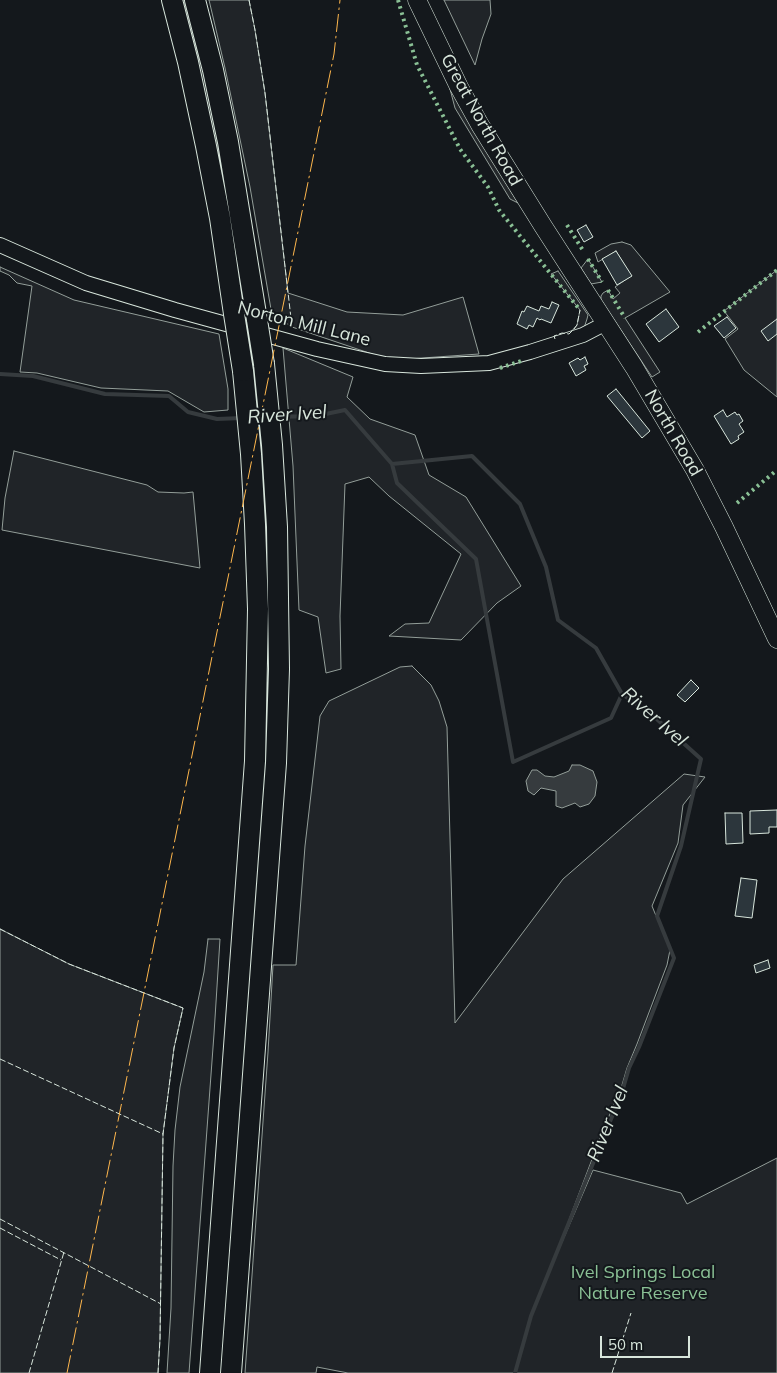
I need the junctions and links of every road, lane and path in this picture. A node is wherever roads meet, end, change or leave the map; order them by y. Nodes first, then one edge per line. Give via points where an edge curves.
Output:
1 (172, 0) edge
2 (195, 0) edge
3 (417, 0) edge
4 (550, 237) joint
5 (0, 245) edge
6 (606, 323) junction
7 (777, 640) edge
8 (210, 1373) edge
9 (231, 1373) edge

1 - 8 highway, bridge via 220,218 243,371 251,454 258,618 255,752
2 - 9 highway, bridge via 228,142 264,364 277,527 279,669 276,763
3 - 4 main road, Great North Road via 480,125
4 - 6 main road, North Road
5 - 6 street, Norton Mill Lane via 86,283 317,349 385,364 420,366 489,362 583,335
6 - 7 main road, North Road via 695,470

